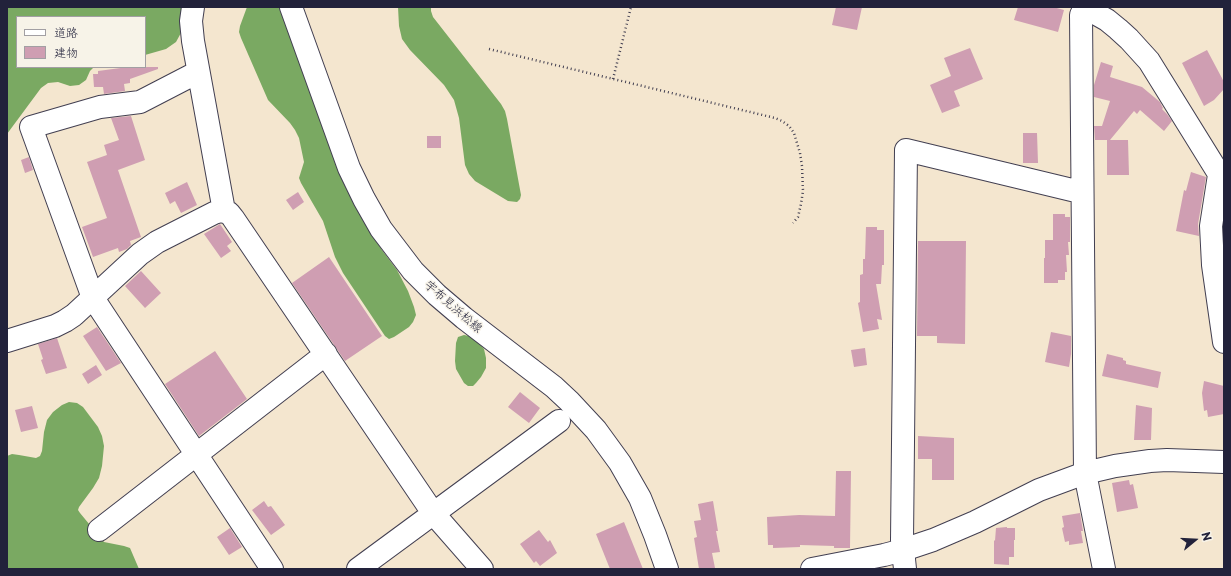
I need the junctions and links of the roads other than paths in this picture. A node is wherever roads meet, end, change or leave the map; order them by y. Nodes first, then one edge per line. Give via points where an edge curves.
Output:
1 (193, 7) edge
2 (291, 7) edge
3 (1085, 7) edge
4 (198, 72) junction
5 (1222, 179) edge
6 (1082, 191) junction
7 (224, 212) junction
8 (92, 298) junction
9 (7, 341) edge
10 (1224, 342) edge
11 (326, 354) junction
12 (559, 421) dead end
13 (196, 454) junction
14 (1224, 462) edge
15 (1084, 473) junction
16 (433, 513) junction
17 (99, 530) dead end
18 (904, 559) edge
19 (272, 569) edge
20 (358, 569) edge
21 (482, 569) edge
22 (666, 569) edge
23 (812, 569) edge
24 (1104, 569) edge

1 - 4 street via 192,41
2 - 22 street, 宇布見浜松線 via 349,168 381,229 409,266 437,295 554,387 596,430 620,463 640,498
3 - 5 street via 1118,29 1149,61
3 - 6 street via 1081,15
4 - 7 street
4 - 8 street via 140,102 100,107 31,127
5 - 10 street via 1211,226 1213,264
6 - 15 street
6 - 18 street via 906,150 902,540
7 - 8 street via 214,213 157,242 140,254
7 - 11 street via 234,218
8 - 9 street via 65,321
8 - 13 street
11 - 13 street
11 - 16 street
12 - 16 street
13 - 17 street
13 - 19 street
14 - 15 street via 1150,461
15 - 18 street via 1039,490 954,531
15 - 24 street
16 - 20 street
16 - 21 street
18 - 23 street via 869,559

